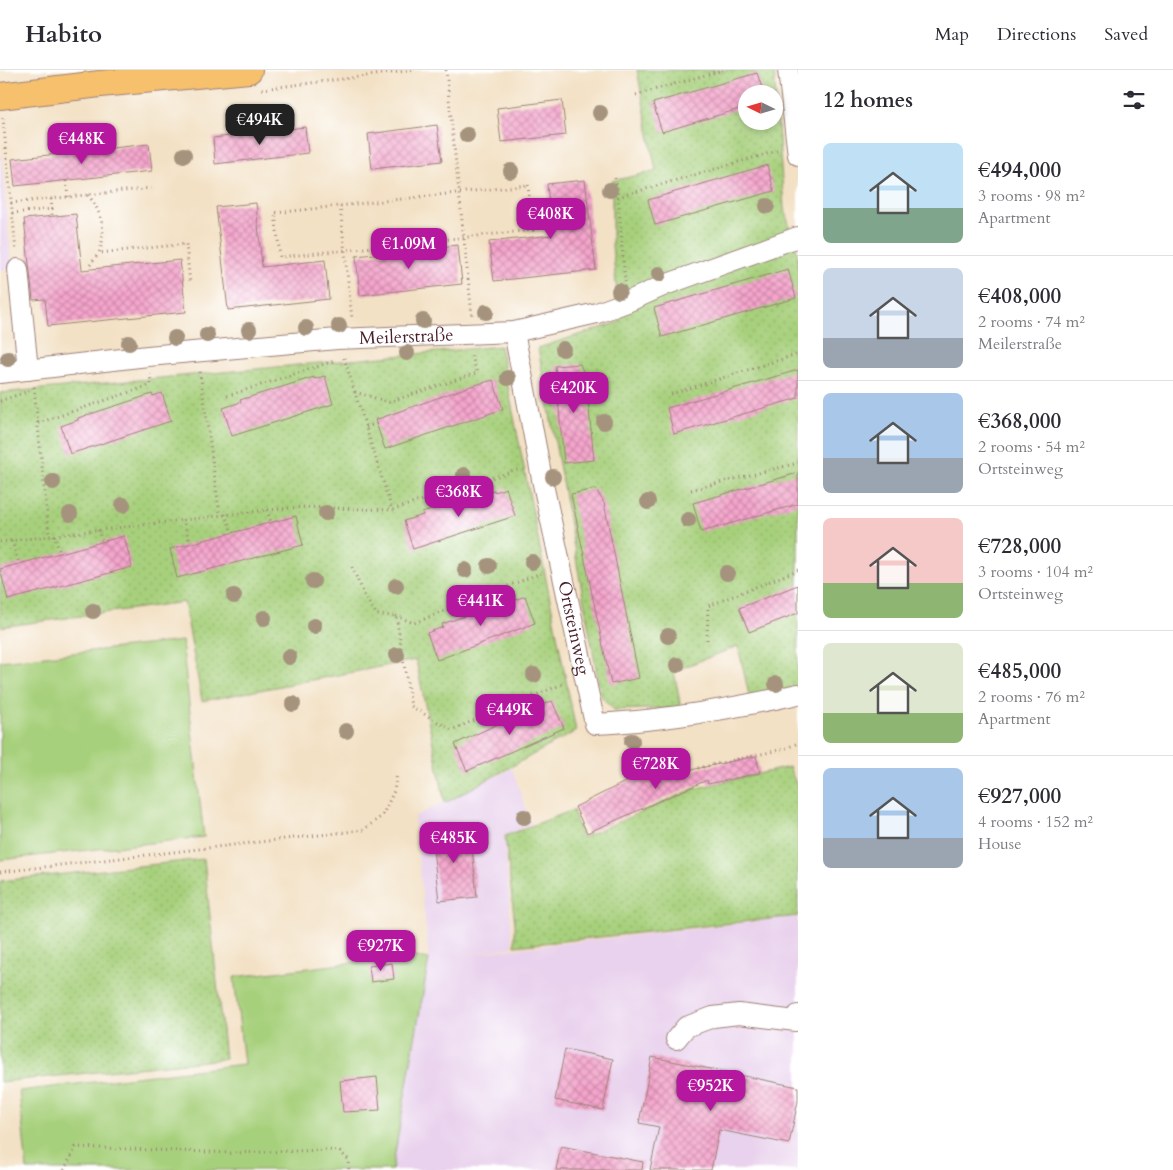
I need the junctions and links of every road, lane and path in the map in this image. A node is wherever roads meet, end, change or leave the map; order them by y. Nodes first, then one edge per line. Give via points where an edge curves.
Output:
1 (249, 70) edge
2 (377, 70) edge
3 (446, 70) edge
4 (723, 70) edge
5 (788, 70) edge
6 (378, 75) dead end
7 (636, 95) dead end
8 (1, 106) edge
9 (797, 150) edge
10 (615, 178) dead end
11 (66, 181) dead end
12 (152, 188) dead end
13 (458, 193) junction
14 (88, 195) junction
15 (68, 197) junction
16 (618, 197) junction
17 (51, 199) junction
18 (11, 204) junction
19 (340, 206) junction
20 (52, 209) junction
21 (12, 213) junction
22 (52, 216) dead end
23 (463, 237) junction
24 (798, 237) edge
25 (345, 250) junction
26 (99, 253) junction
27 (90, 265) dead end
28 (18, 269) joint
29 (190, 283) dead end
30 (627, 302) junction
31 (514, 332) junction
32 (470, 333) junction
33 (346, 338) junction
34 (197, 352) junction
35 (798, 354) edge
36 (148, 356) junction
37 (344, 358) junction
38 (30, 370) junction
39 (0, 373) edge
40 (34, 390) junction
41 (355, 392) junction
42 (670, 394) dead end
43 (227, 396) dead end
44 (0, 401) edge
45 (38, 423) junction
46 (376, 424) dead end
47 (366, 427) junction
48 (539, 463) junction
49 (798, 463) edge
50 (692, 490) dead end
51 (267, 510) junction
52 (392, 510) junction
53 (225, 514) junction
54 (220, 515) junction
55 (183, 519) junction
56 (271, 522) dead end
57 (98, 530) junction
58 (232, 532) dead end
59 (49, 535) junction
60 (54, 535) junction
61 (12, 540) junction
62 (0, 542) edge
63 (102, 542) dead end
64 (190, 543) dead end
65 (60, 553) dead end
66 (19, 564) dead end
67 (560, 565) junction
68 (352, 567) dead end
69 (798, 570) edge
70 (396, 616) junction
71 (708, 640) dead end
72 (584, 675) junction
73 (798, 694) edge
74 (798, 743) edge
75 (698, 768) dead end
76 (397, 773) dead end
77 (0, 872) edge
78 (798, 1015) edge
79 (676, 1039) dead end
80 (64, 1170) edge
81 (349, 1170) edge

1 - 8 main road via 100,84
2 - 6 path
3 - 13 path
4 - 7 path
5 - 9 street
8 - 18 path
9 - 16 path
10 - 16 path
11 - 15 path
12 - 14 path
13 - 19 path
13 - 23 path
13 - 23 path via 528,185 533,230
14 - 15 path
14 - 26 path via 102,222
15 - 17 path
16 - 30 path
17 - 18 path
17 - 20 path
18 - 21 path
19 - 25 path
19 - 25 path via 275,213 280,257
20 - 21 path
20 - 22 path
21 - 28 path
23 - 25 path
23 - 32 path
24 - 30 street, Meilerstraße
25 - 33 path
26 - 27 path
26 - 29 path via 186,244
28 - 38 street
30 - 31 street, Meilerstraße
31 - 32 street, Meilerstraße
31 - 48 street, Ortsteinweg
32 - 33 street, Meilerstraße
32 - 41 path via 477,373 389,402
33 - 34 street, Meilerstraße
33 - 37 path
34 - 36 street, Meilerstraße
34 - 54 path
35 - 42 path
36 - 38 street, Meilerstraße
36 - 45 path via 151,385
37 - 41 path
37 - 43 path
38 - 39 street, Meilerstraße
38 - 40 path
40 - 44 path
40 - 45 path
41 - 47 path
45 - 59 path
46 - 47 path
47 - 52 path
48 - 52 path
48 - 67 street, Ortsteinweg
49 - 50 path
51 - 52 path via 302,507
51 - 53 path
51 - 56 path
53 - 54 path
53 - 58 path
54 - 55 path
55 - 57 path
55 - 64 path
57 - 60 path
57 - 63 path
59 - 60 path
59 - 61 path
60 - 65 path
61 - 62 path
61 - 66 path
67 - 70 path via 414,623
67 - 72 street, Ortsteinweg
68 - 70 path via 377,615
69 - 71 path via 708,606
70 - 72 path via 411,706 451,730
72 - 73 street, Ortsteinweg via 595,724 731,709
74 - 75 path
76 - 77 path via 394,791 382,816 363,830
78 - 79 street via 796,1021 739,1014 713,1017 686,1027
80 - 81 path via 76,1147 233,1154 339,1151 348,1158

